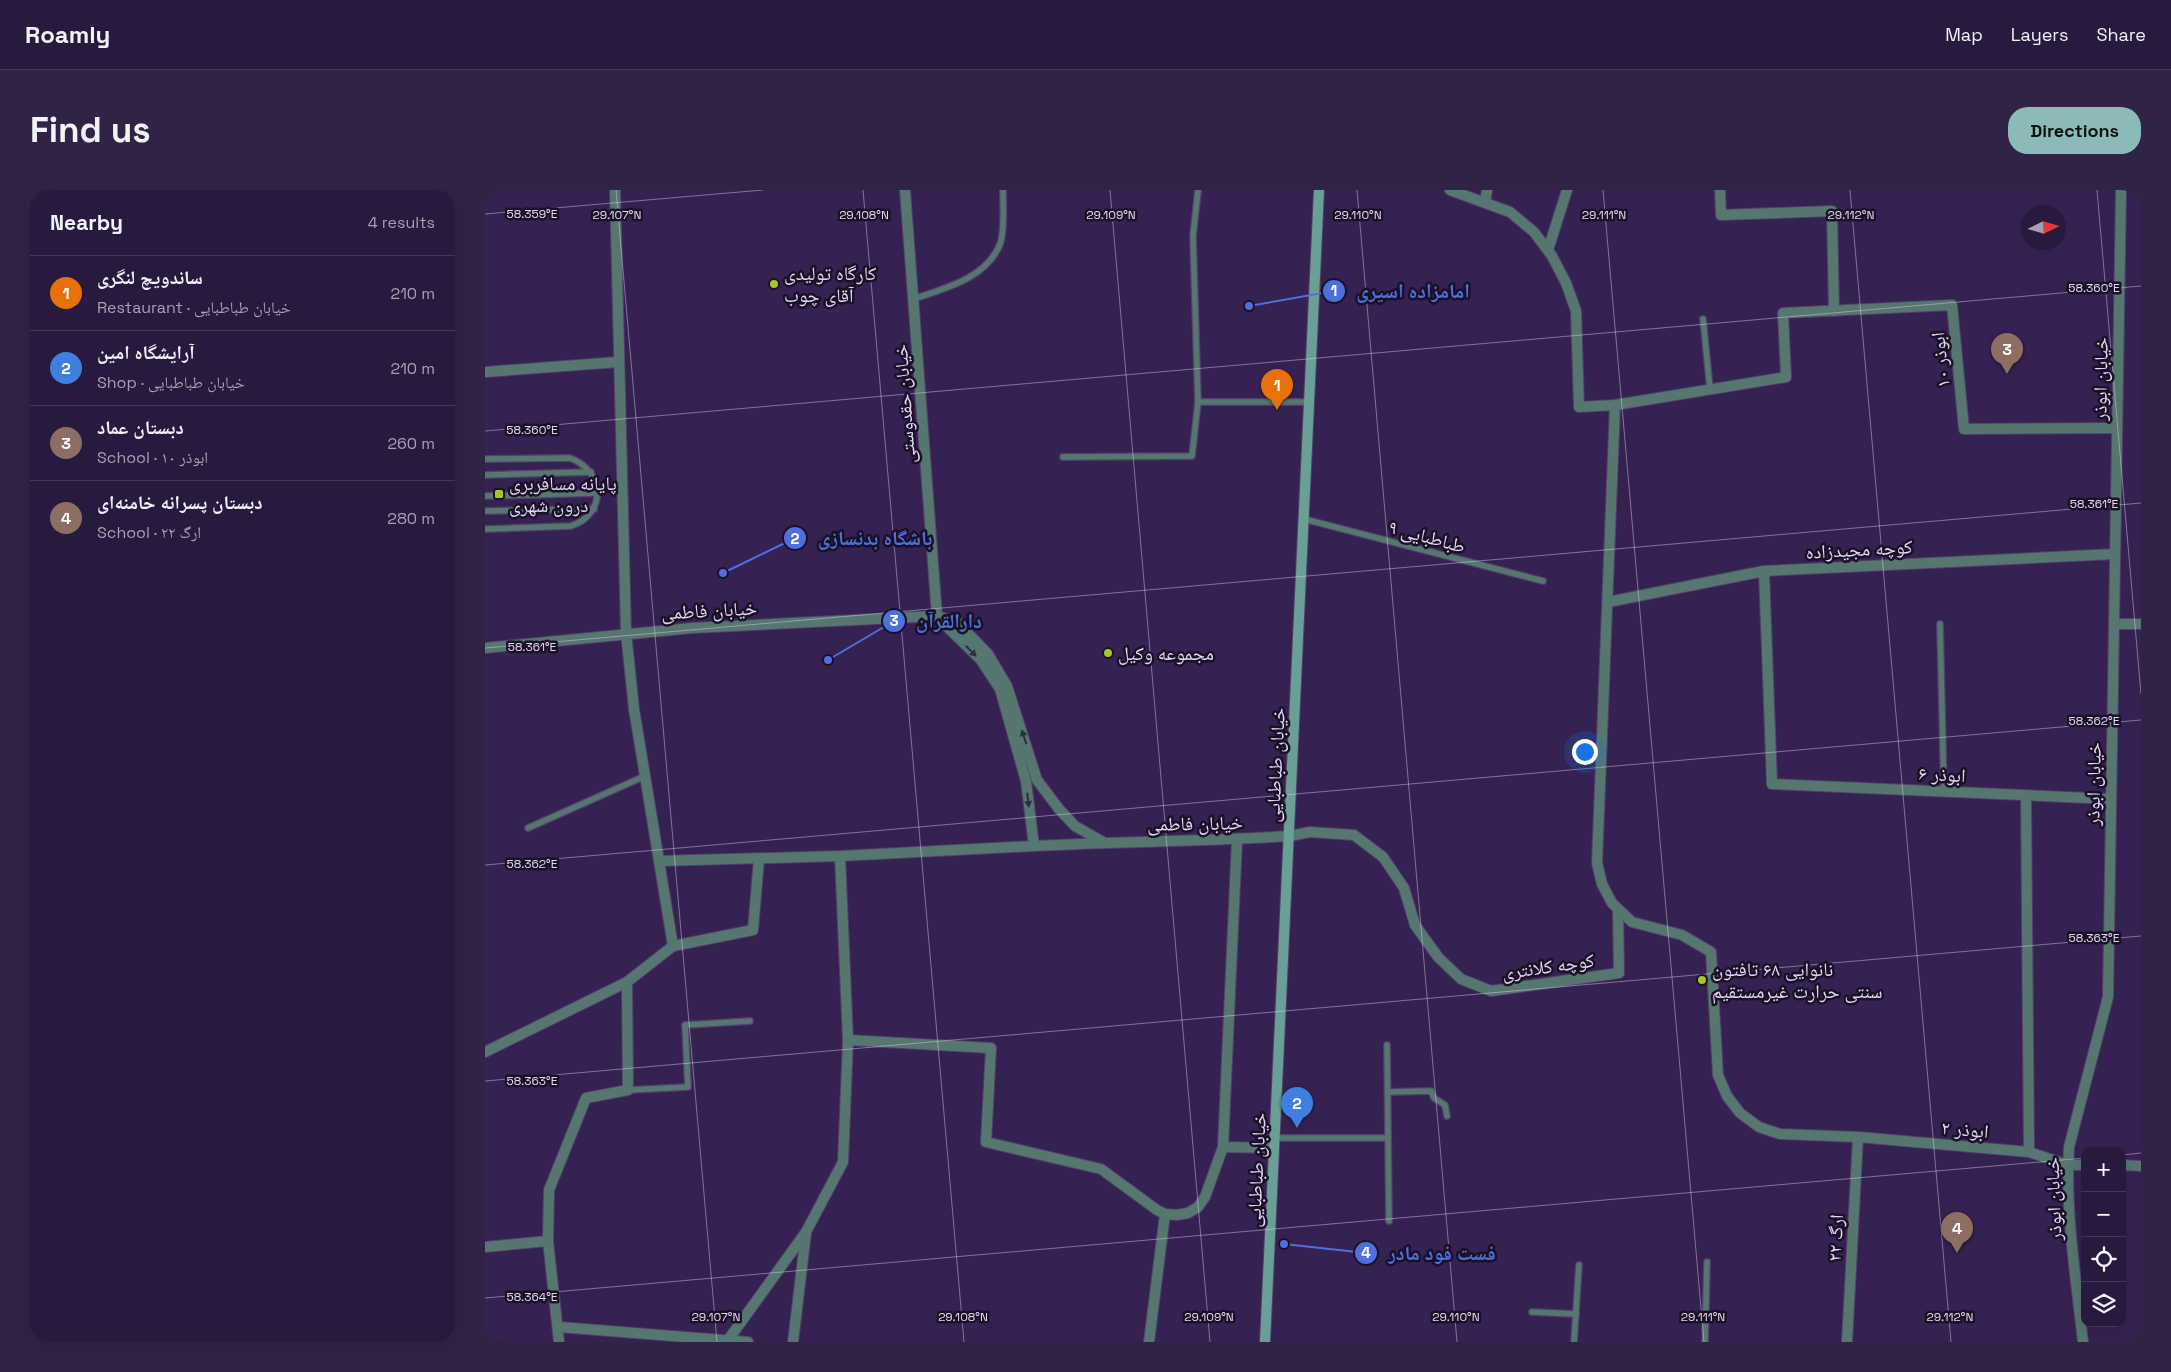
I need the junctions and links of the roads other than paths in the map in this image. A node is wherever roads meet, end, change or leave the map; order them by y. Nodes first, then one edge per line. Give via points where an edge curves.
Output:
1 (615, 190) edge
2 (905, 190) edge
3 (1003, 190) edge
4 (1319, 190) edge
5 (1450, 190) edge
6 (1487, 190) edge
7 (1567, 190) edge
8 (1721, 190) edge
9 (2121, 190) edge
10 (1198, 191) edge
11 (1485, 203) junction
12 (1548, 250) junction
13 (914, 299) junction
14 (1834, 311) junction
15 (1703, 319) dead end
16 (618, 362) junction
17 (485, 372) edge
18 (1710, 389) junction
19 (1198, 402) junction
20 (1309, 402) junction
21 (1615, 405) junction
22 (2117, 428) junction
23 (1063, 457) dead end
24 (485, 459) edge
25 (591, 472) junction
26 (485, 474) edge
27 (597, 493) junction
28 (485, 496) edge
29 (594, 509) junction
30 (485, 511) edge
31 (1304, 519) junction
32 (485, 529) edge
33 (2115, 554) junction
34 (1764, 570) junction
35 (1543, 582) dead end
36 (1607, 602) junction
37 (937, 616) junction
38 (1940, 624) dead end
39 (2114, 624) junction
40 (2141, 624) edge
41 (626, 634) junction
42 (485, 648) edge
43 (645, 776) junction
44 (1945, 792) junction
45 (2027, 796) junction
46 (2111, 799) junction
47 (529, 828) dead end
48 (1289, 836) junction
49 (1237, 840) junction
50 (1103, 842) junction
51 (1034, 846) junction
52 (840, 856) junction
53 (759, 859) junction
54 (659, 861) junction
55 (1619, 910) junction
56 (673, 946) junction
57 (627, 982) junction
58 (750, 1021) dead end
59 (848, 1040) junction
60 (1387, 1046) dead end
61 (485, 1052) edge
62 (628, 1090) junction
63 (1388, 1092) junction
64 (1447, 1116) dead end
65 (1858, 1137) junction
66 (1388, 1138) junction
67 (1275, 1143) junction
68 (1223, 1146) junction
69 (2029, 1152) junction
70 (2068, 1164) junction
71 (2081, 1165) edge
72 (2126, 1165) edge
73 (2141, 1166) edge
74 (1165, 1214) junction
75 (1389, 1222) dead end
76 (807, 1232) junction
77 (548, 1241) junction
78 (485, 1247) edge
79 (1707, 1262) dead end
80 (1579, 1265) dead end
81 (1532, 1312) dead end
82 (1576, 1314) junction
83 (559, 1327) junction
84 (728, 1340) junction
85 (559, 1342) edge
86 (748, 1342) edge
87 (793, 1342) edge
88 (1149, 1342) edge
89 (1265, 1342) edge
90 (1575, 1342) edge
91 (1705, 1342) edge
92 (1847, 1342) edge
93 (2083, 1342) edge

1 - 16 street
2 - 13 street, خیابان حقدوستی
3 - 13 lane via 1000,243 989,262 960,282
4 - 20 main road, خیابان طباطبایی
5 - 11 street
6 - 11 street
7 - 12 street
8 - 14 street via 1721,214 1832,211
9 - 22 street, خیابان ابوذر
10 - 19 lane via 1193,236
11 - 12 street via 1510,212 1534,232
12 - 21 street via 1567,283 1576,311 1579,407
13 - 37 street, خیابان حقدوستی
14 - 18 street, ابوذر ۱۰ via 1783,313 1785,377
14 - 22 street, ابوذر ۱۰ via 1952,305 1964,429
15 - 18 lane
16 - 17 street
16 - 41 street
18 - 21 street
19 - 20 lane
19 - 23 lane via 1192,456
20 - 31 main road, خیابان طباطبایی
21 - 36 street
22 - 33 street, خیابان ابوذر
24 - 25 lane via 571,458
25 - 26 lane
25 - 27 lane
27 - 28 lane
27 - 29 lane
29 - 30 lane
29 - 32 lane via 584,520 571,526
31 - 35 lane, طباطبایی ۹
31 - 48 main road, خیابان طباطبایی
33 - 34 street, کوچه مجیدزاده
33 - 39 street, خیابان ابوذر
34 - 36 street, کوچه مجیدزاده
34 - 44 street, ابوذر ۶ via 1772,784
36 - 55 street via 1597,863 1602,884
37 - 41 street, خیابان فاطمی
50 -> 37 street, خیابان فاطمی via 1075,826 1037,780 1007,686 988,654 958,623
37 -> 51 street via 981,660 1000,689 1026,781
38 - 44 lane
39 - 40 street
39 - 46 street, خیابان ابوذر
41 - 42 street, خیابان فاطمی
41 - 43 street
43 - 47 lane
43 - 54 street
44 - 45 street, ابوذر ۶
45 - 46 street, ابوذر ۶
45 - 69 street
46 - 70 street, خیابان ابوذر via 2107,997 2069,1147
48 - 49 street, خیابان فاطمی
48 - 55 street, کوچه کلانتری via 1310,832 1354,835 1383,857 1404,888 1415,925 1438,957 1461,979 1491,991 1619,973
48 - 67 main road, خیابان طباطبایی
49 - 50 street, خیابان فاطمی
49 - 68 street
50 - 51 street, خیابان فاطمی
51 - 52 street, خیابان فاطمی
52 - 53 street, خیابان فاطمی
52 - 59 street
53 - 54 street, خیابان فاطمی
53 - 56 street via 753,930
54 - 56 street
55 - 65 street, ابوذر ۲ via 1632,922 1682,935 1711,952 1719,1074 1727,1096 1740,1113 1759,1126 1780,1134
56 - 57 street
57 - 61 street
57 - 62 street
58 - 62 lane via 685,1025 688,1087
59 - 74 street via 991,1048 986,1142 1101,1169
59 - 76 street via 843,1162
60 - 63 lane
62 - 77 street via 586,1098 549,1190
63 - 64 lane via 1431,1091 1434,1098 1445,1105
63 - 66 lane
65 - 69 street, ابوذر ۲
65 - 92 street, ارگ ۲۲
66 - 67 lane
66 - 75 lane
67 - 68 street
67 - 89 main road, خیابان طباطبایی
68 - 74 street via 1205,1197 1198,1207 1188,1213
69 - 70 street, ابوذر ۲
70 - 71 street, ابوذر ۲
70 - 93 street, خیابان ابوذر via 2071,1233
72 - 73 street
74 - 88 street
76 - 84 street
76 - 87 street
77 - 78 street
77 - 83 street
79 - 91 lane
80 - 82 lane
81 - 82 lane
82 - 90 lane
83 - 84 street
83 - 85 street
84 - 86 street

